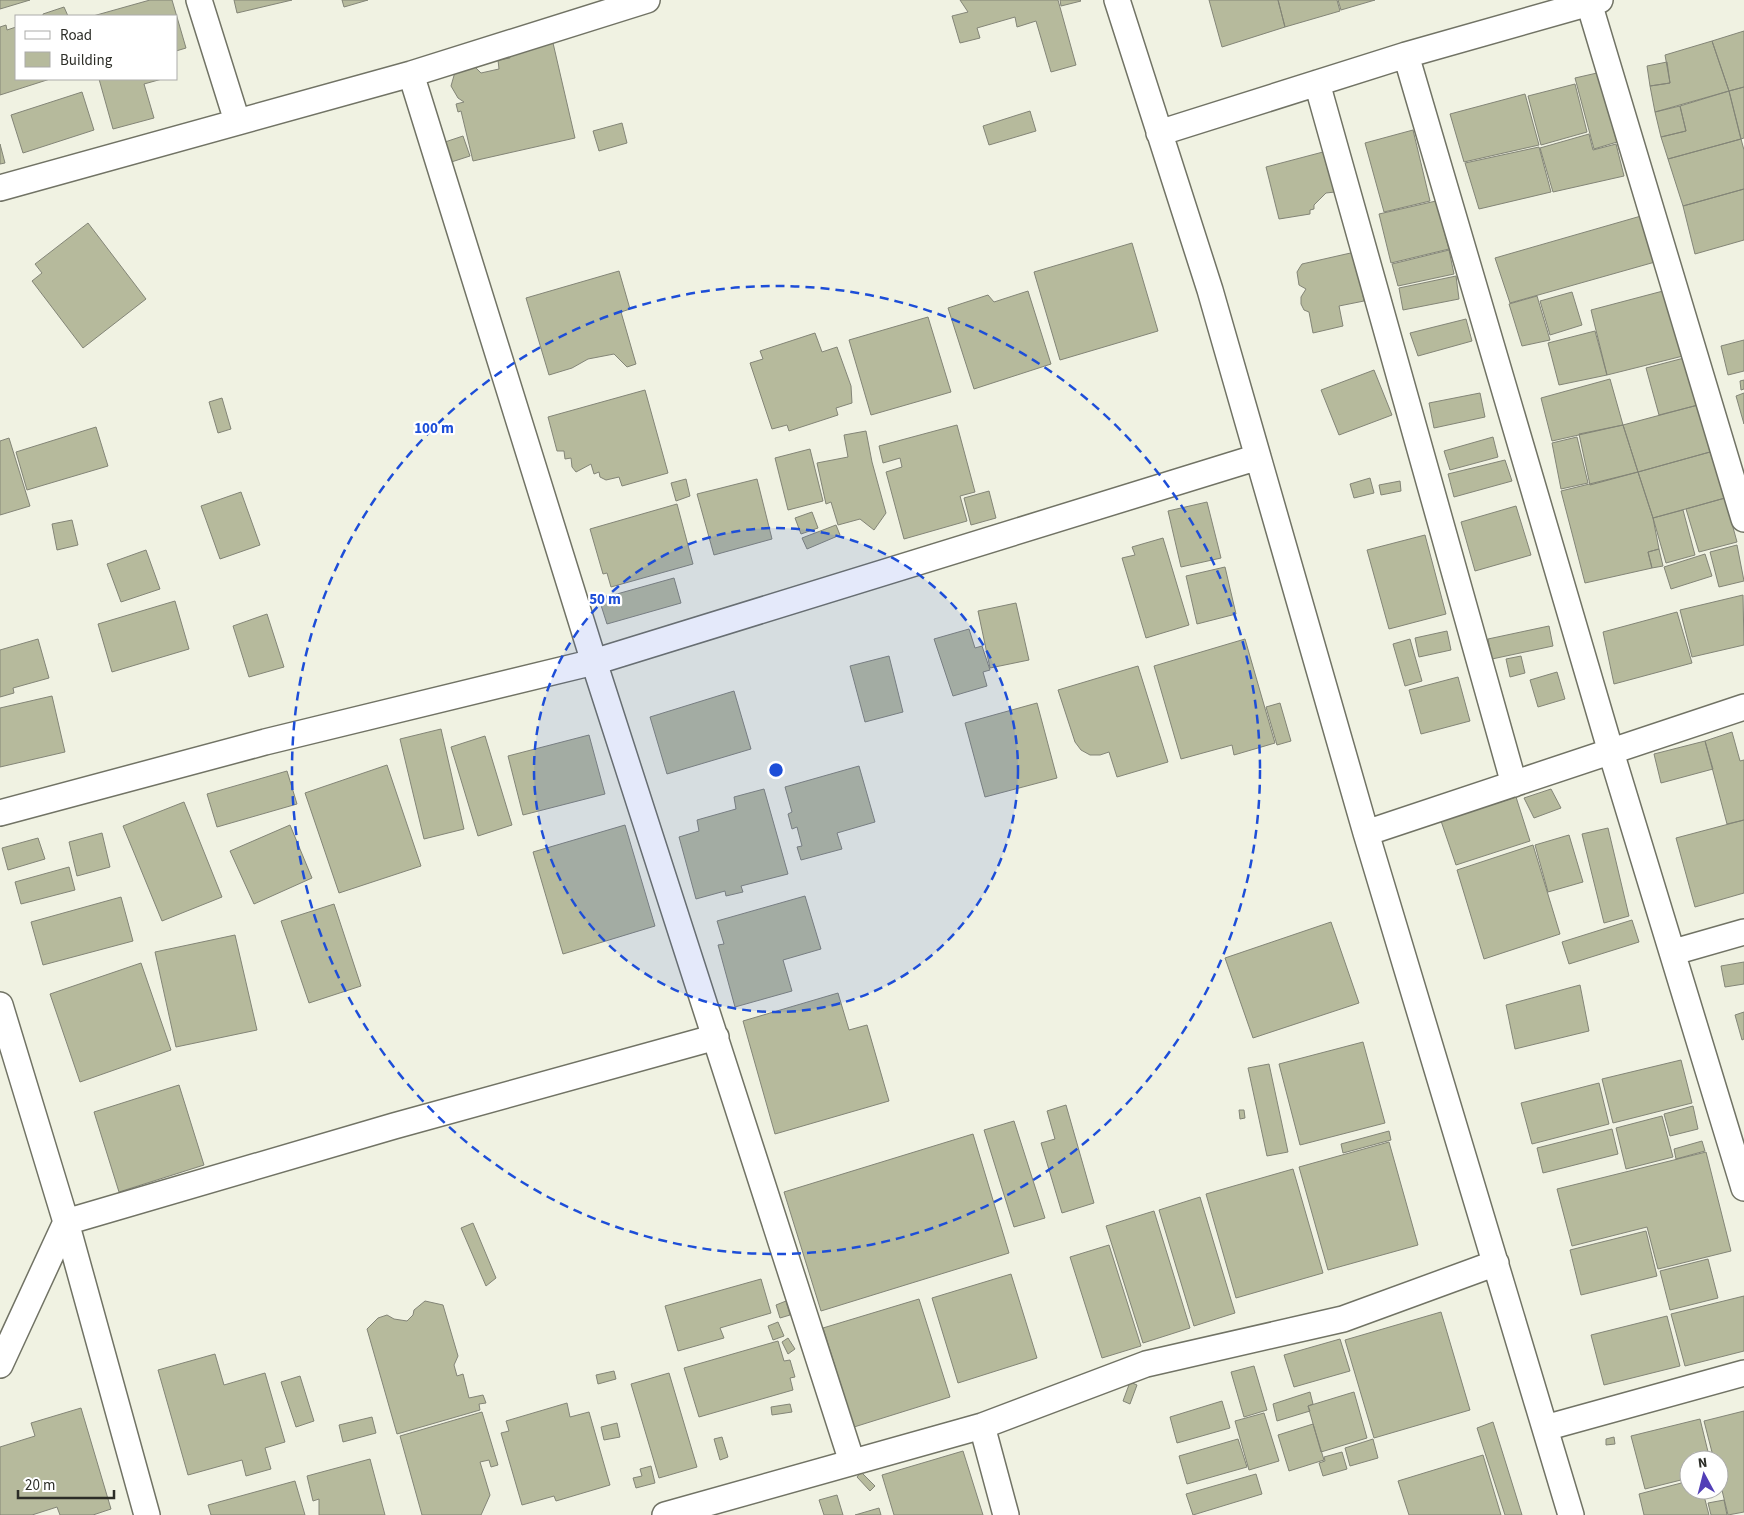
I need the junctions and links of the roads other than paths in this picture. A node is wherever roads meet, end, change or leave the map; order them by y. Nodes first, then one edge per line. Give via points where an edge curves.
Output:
1 (200, 0) edge
2 (647, 0) edge
3 (1117, 0) edge
4 (1594, 1) edge
5 (1406, 55) junction
6 (411, 74) junction
7 (1317, 83) junction
8 (237, 122) junction
9 (1159, 133) junction
10 (0, 188) edge
11 (1258, 457) junction
12 (1744, 519) edge
13 (594, 662) junction
14 (1744, 707) edge
15 (1611, 752) junction
16 (1514, 784) junction
17 (0, 814) edge
18 (1366, 833) junction
19 (1744, 932) edge
20 (1674, 952) junction
21 (0, 1005) edge
22 (716, 1037) junction
23 (1742, 1172) edge
24 (66, 1222) junction
25 (1496, 1263) junction
26 (0, 1365) edge
27 (1744, 1373) edge
28 (982, 1426) junction
29 (1545, 1428) junction
30 (852, 1462) junction
31 (147, 1515) edge
32 (666, 1515) edge
33 (1006, 1515) edge
34 (1571, 1515) edge

1 - 8 street
2 - 6 street
3 - 9 street
4 - 5 street
4 - 12 street
5 - 7 street
5 - 15 street
6 - 8 street
6 - 13 street
7 - 9 street
7 - 16 street
8 - 10 street
9 - 11 street via 1210,290
11 - 13 street
11 - 18 street
13 - 17 street via 265,742
13 - 22 street
14 - 15 street
15 - 16 street
15 - 20 street
16 - 18 street
18 - 25 street
19 - 20 street
20 - 23 street
21 - 24 street
22 - 24 street via 394,1126
22 - 30 street
24 - 26 street
24 - 31 street
25 - 28 street via 1344,1319 1146,1364
25 - 29 street
27 - 29 street
28 - 30 street
28 - 33 street
29 - 34 street
30 - 32 street

